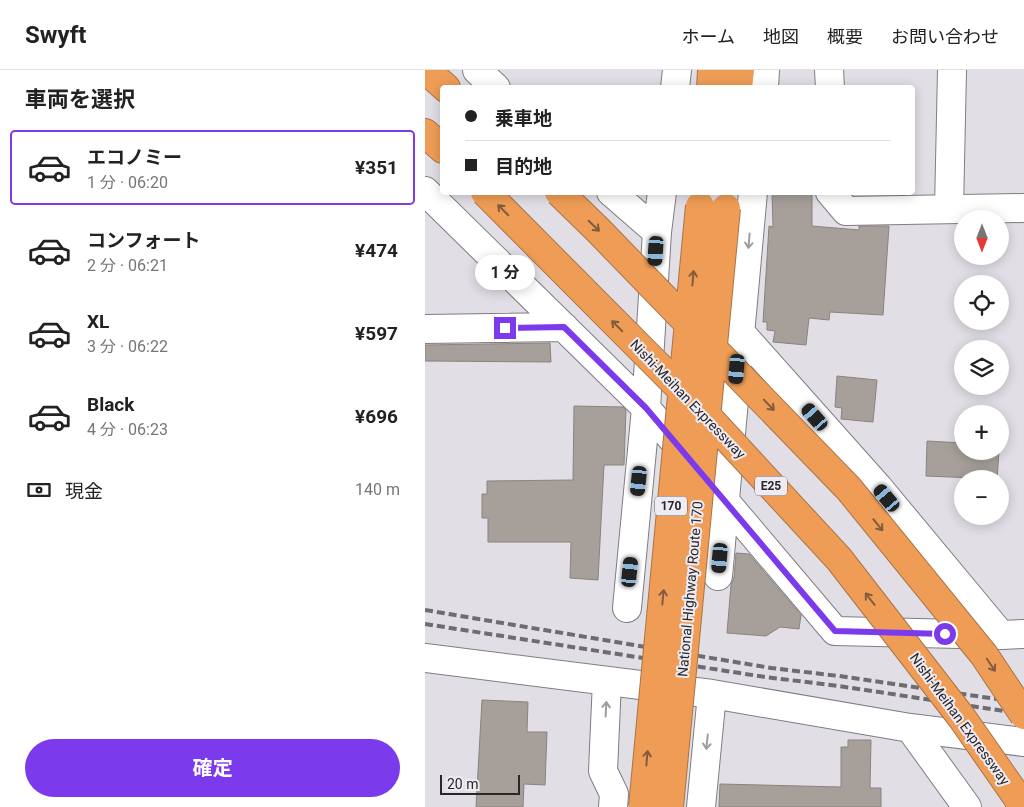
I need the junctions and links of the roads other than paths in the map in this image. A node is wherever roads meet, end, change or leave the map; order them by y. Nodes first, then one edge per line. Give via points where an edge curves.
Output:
1 (426, 70) edge
2 (477, 70) edge
3 (677, 70) edge
4 (713, 70) edge
5 (740, 70) edge
6 (765, 70) edge
7 (829, 70) edge
8 (951, 70) edge
9 (443, 85) edge
10 (493, 85) edge
11 (675, 85) edge
12 (711, 85) edge
13 (738, 85) edge
14 (764, 85) edge
15 (829, 85) edge
16 (425, 133) edge
17 (440, 146) edge
18 (425, 191) edge
19 (488, 195) edge
20 (562, 195) edge
21 (614, 195) edge
22 (662, 195) edge
23 (753, 195) edge
24 (833, 195) edge
25 (714, 200) edge
26 (1024, 208) edge
27 (949, 209) junction
28 (657, 232) junction
29 (564, 327) junction
30 (425, 329) edge
31 (740, 332) junction
32 (646, 408) junction
33 (725, 502) junction
34 (719, 576) dead end
35 (627, 608) dead end
36 (1012, 634) edge
37 (425, 658) edge
38 (607, 681) junction
39 (712, 694) junction
40 (1024, 714) edge
41 (910, 728) junction
42 (1024, 742) edge
43 (613, 807) edge
44 (643, 807) edge
45 (669, 807) edge
46 (701, 807) edge
47 (967, 807) edge
48 (1024, 807) edge

1 - 9 highway
2 - 10 street
3 - 11 street
4 - 12 highway
5 - 13 highway
6 - 14 street
7 - 15 street
8 - 27 street
16 - 17 highway
18 - 29 street
48 -> 19 highway, Nishi-Meihan Expressway / E25, bridge via 962,718 839,559 691,400
20 -> 40 highway, bridge via 849,489 984,655
21 - 28 street
22 - 28 street
23 -> 31 street
24 - 27 street via 846,211
44 -> 25 highway, National Highway Route 170 / 170, bridge
25 - 45 highway, National Highway Route 170 / 170, bridge
26 - 27 street
28 - 32 street
29 - 30 street
29 - 32 street
31 - 33 street
31 - 36 street
32 - 33 street
32 - 35 street
33 - 34 street
33 - 36 street via 835,631
37 - 38 street
38 - 39 street
43 -> 38 street via 615,794 603,771
39 - 41 street
39 -> 46 street
41 - 42 street
41 - 47 street

